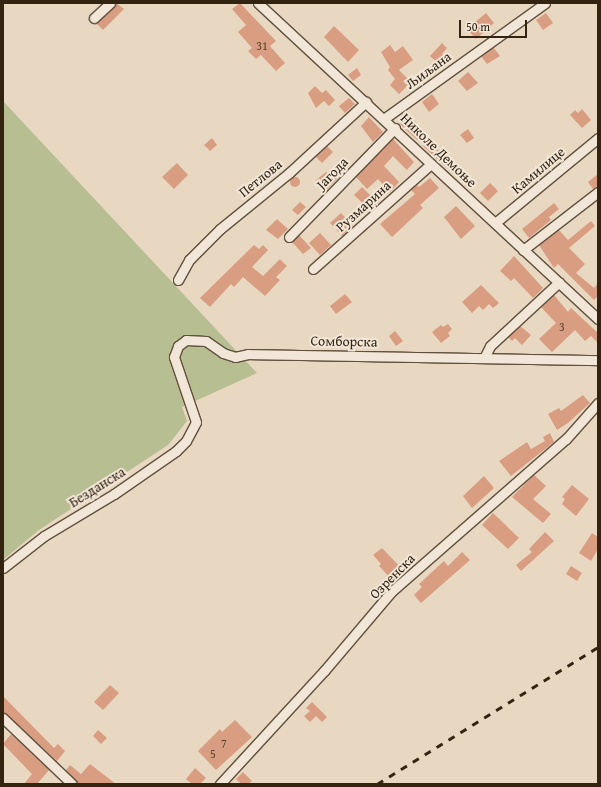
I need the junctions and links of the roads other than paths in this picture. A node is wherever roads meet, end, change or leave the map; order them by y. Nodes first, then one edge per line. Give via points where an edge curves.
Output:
1 (110, 3) edge
2 (258, 3) edge
3 (545, 3) edge
4 (94, 18) dead end
5 (366, 102) junction
6 (385, 118) junction
7 (395, 128) junction
8 (598, 138) edge
9 (432, 164) junction
10 (598, 192) edge
11 (495, 223) junction
12 (289, 237) dead end
13 (523, 250) junction
14 (313, 270) dead end
15 (178, 280) dead end
16 (559, 282) junction
17 (598, 319) edge
18 (485, 356) junction
19 (598, 360) edge
20 (598, 403) edge
21 (196, 422) joint
22 (3, 568) edge
23 (3, 718) edge
24 (72, 784) edge
25 (220, 784) edge

1 - 4 street
2 - 5 street, Николе Демоње
3 - 6 street, Љиљана
5 - 6 street, Николе Демоње
5 - 15 street, Петлова via 289,173 220,229 189,260
6 - 7 street, Николе Демоње
7 - 9 street, Николе Демоње
7 - 12 street, Јагода
8 - 11 street, Камилице
9 - 11 street, Николе Демоње
9 - 14 street, Рузмарина
10 - 13 street
11 - 13 street, Николе Демоње
13 - 16 street, Николе Демоње
16 - 17 street, Николе Демоње
16 - 18 street via 490,346
18 - 19 street, Сомборска
18 - 21 street, Сомборска via 248,354 235,357 227,356 206,341 190,339 178,346 174,357
20 - 25 street, Озренска via 566,439 391,592 324,671
21 - 22 street, Безданска via 186,442 176,451 114,494 44,536
23 - 24 street

